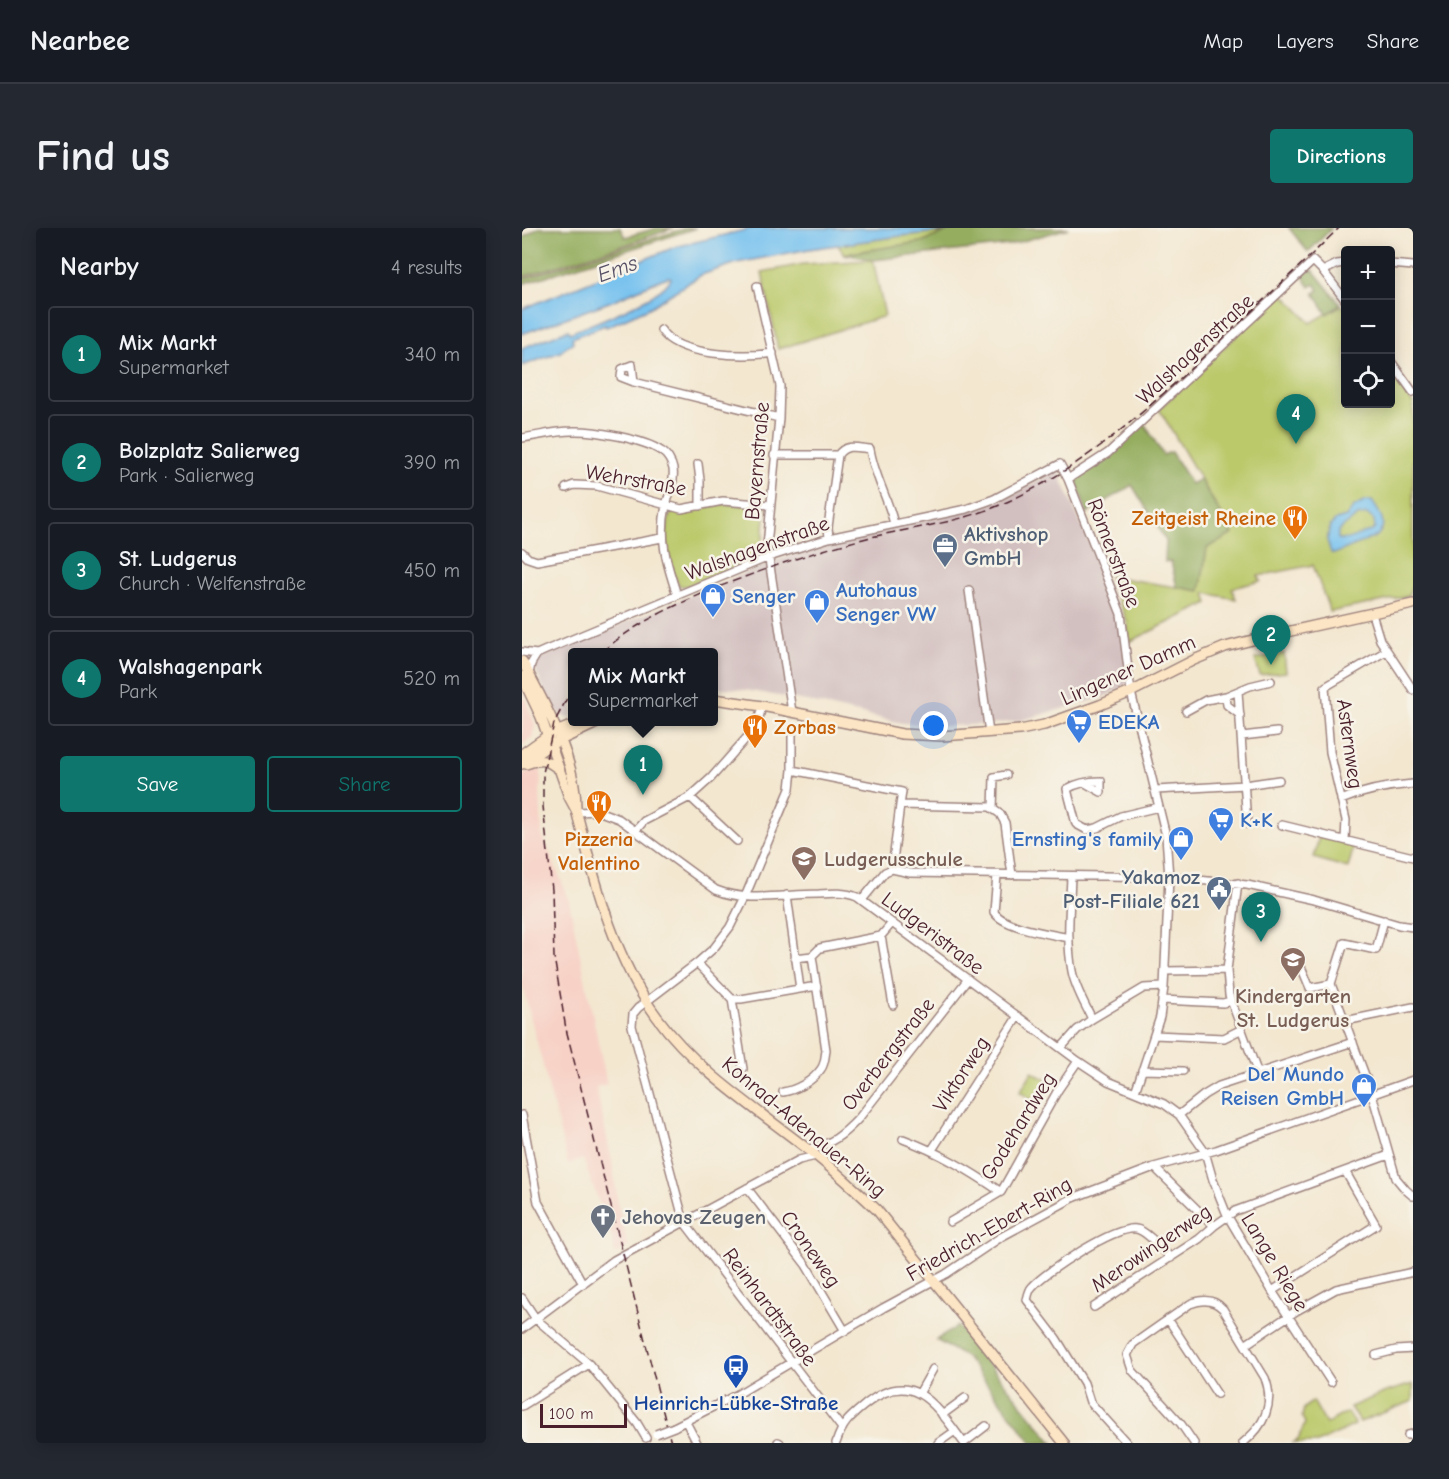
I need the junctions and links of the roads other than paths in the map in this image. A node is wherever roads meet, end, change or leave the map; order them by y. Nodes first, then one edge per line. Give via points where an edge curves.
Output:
1 (1395, 264) edge
2 (1341, 265) edge
3 (1413, 266) edge
4 (1323, 271) junction
5 (757, 286) dead end
6 (1345, 300) edge
7 (661, 330) dead end
8 (774, 353) junction
9 (1395, 367) edge
10 (634, 382) dead end
11 (1413, 392) edge
12 (779, 418) junction
13 (522, 438) edge
14 (774, 455) junction
15 (838, 455) junction
16 (698, 464) dead end
17 (1060, 464) joint
18 (1068, 479) junction
19 (566, 488) dead end
20 (666, 505) junction
21 (770, 505) junction
22 (700, 506) junction
23 (894, 524) junction
24 (662, 538) junction
25 (829, 538) junction
26 (522, 552) edge
27 (768, 557) junction
28 (969, 590) dead end
29 (678, 595) junction
30 (1413, 604) edge
31 (1372, 614) junction
32 (1386, 651) junction
33 (522, 652) edge
34 (537, 654) junction
35 (522, 661) edge
36 (526, 675) edge
37 (1271, 681) dead end
38 (1413, 690) edge
39 (1238, 691) junction
40 (1131, 692) junction
41 (1226, 696) junction
42 (718, 700) edge
43 (762, 706) junction
44 (1186, 711) dead end
45 (792, 712) junction
46 (1240, 716) junction
47 (574, 726) edge
48 (588, 726) edge
49 (1277, 732) dead end
50 (989, 733) junction
51 (792, 735) dead end
52 (559, 736) junction
53 (1242, 736) junction
54 (549, 740) junction
55 (522, 754) edge
56 (522, 764) edge
57 (559, 770) junction
58 (792, 770) junction
59 (1006, 775) dead end
60 (1279, 780) dead end
61 (1085, 783) dead end
62 (1413, 784) edge
63 (1245, 785) junction
64 (1155, 790) junction
65 (690, 797) junction
66 (1341, 800) junction
67 (900, 805) junction
68 (1159, 807) junction
69 (993, 809) junction
70 (577, 811) junction
71 (1246, 824) dead end
72 (1282, 825) dead end
73 (636, 830) junction
74 (1345, 840) junction
75 (737, 842) dead end
76 (1413, 857) edge
77 (892, 869) junction
78 (997, 875) junction
79 (1012, 875) junction
80 (1071, 876) junction
81 (1169, 877) junction
82 (1238, 884) junction
83 (787, 895) junction
84 (745, 897) junction
85 (862, 900) junction
86 (1384, 920) junction
87 (892, 922) junction
88 (1413, 927) edge
89 (881, 936) junction
90 (1069, 938) junction
91 (812, 956) junction
92 (795, 958) junction
93 (697, 963) junction
94 (1302, 969) dead end
95 (1227, 970) junction
96 (1165, 971) junction
97 (968, 979) junction
98 (1331, 984) junction
99 (817, 986) junction
100 (1164, 987) junction
101 (800, 989) junction
102 (732, 999) junction
103 (1162, 1000) junction
104 (1231, 1000) junction
105 (647, 1001) junction
106 (893, 1005) dead end
107 (1413, 1006) edge
108 (1018, 1016) junction
109 (1092, 1019) junction
110 (1345, 1021) junction
111 (1242, 1029) junction
112 (1154, 1035) junction
113 (1353, 1042) junction
114 (1061, 1048) junction
115 (1078, 1061) junction
116 (743, 1069) dead end
117 (1142, 1070) junction
118 (1183, 1071) dead end
119 (1258, 1074) junction
120 (1413, 1080) edge
121 (783, 1092) dead end
122 (1135, 1092) junction
123 (1372, 1095) junction
124 (522, 1115) edge
125 (1179, 1115) junction
126 (903, 1139) dead end
127 (828, 1144) junction
128 (804, 1146) junction
129 (932, 1150) junction
130 (1205, 1152) junction
131 (1389, 1155) junction
132 (816, 1156) junction
133 (800, 1160) junction
134 (825, 1163) junction
135 (1154, 1167) junction
136 (522, 1168) edge
137 (531, 1169) junction
138 (1345, 1171) junction
139 (747, 1188) junction
140 (1000, 1192) junction
141 (1413, 1196) edge
142 (1227, 1215) junction
143 (684, 1222) junction
144 (950, 1222) dead end
145 (1214, 1226) junction
146 (1172, 1258) junction
147 (1413, 1272) edge
148 (933, 1280) junction
149 (583, 1284) junction
150 (1272, 1291) junction
151 (522, 1298) edge
152 (1094, 1307) dead end
153 (1288, 1316) junction
154 (536, 1319) junction
155 (1168, 1319) junction
156 (522, 1329) edge
157 (845, 1330) junction
158 (1245, 1345) junction
159 (1413, 1349) edge
160 (1376, 1355) dead end
161 (792, 1363) junction
162 (589, 1364) junction
163 (933, 1369) dead end
164 (1331, 1382) dead end
165 (920, 1392) junction
166 (1217, 1394) dead end
167 (965, 1398) dead end
168 (522, 1406) edge
169 (942, 1415) junction
170 (686, 1422) junction
171 (986, 1426) dead end
172 (841, 1427) junction
173 (955, 1431) junction
174 (646, 1438) junction
175 (637, 1443) edge
176 (697, 1443) edge
177 (836, 1443) edge
178 (938, 1443) edge
179 (1064, 1443) edge
180 (1127, 1443) edge
181 (1194, 1443) edge
182 (1243, 1443) edge

1 - 3 street
2 - 4 street
4 - 6 street
4 - 18 street, Walshagenstraße via 1313,261 1108,453
5 - 8 street, Bayernstraße
7 - 8 street via 669,340 703,351 729,356
8 - 12 street, Bayernstraße via 780,386
9 - 11 street
10 - 12 street
12 - 14 street, Bayernstraße
13 - 20 street via 573,430 632,440 661,450 674,468
14 - 15 street
14 - 21 street, Bayernstraße
15 - 23 street via 847,447 870,449
15 - 25 street
16 - 22 street, Wehrstraße
17 - 18 street, Römerstraße
17 - 23 street, Walshagenstraße via 994,499
18 - 40 street, Römerstraße via 1121,614
19 - 20 street, Wehrstraße via 597,486
20 - 22 street, Wehrstraße via 681,509
20 - 24 street
21 - 22 street, Wehrstraße via 723,501
21 - 27 street, Bayernstraße
23 - 25 street, Walshagenstraße
24 - 26 street via 537,561
24 - 29 street via 667,567
25 - 27 street, Walshagenstraße
27 - 29 street, Walshagenstraße
27 - 45 street, Bayernstraße
28 - 50 street
29 - 34 street, Walshagenstraße
30 - 31 main road, Lingener Damm
31 - 32 street
31 - 40 main road, Lingener Damm via 1225,647
32 - 38 street
32 - 66 street, Asternweg via 1326,687 1330,752
33 - 34 street
34 - 36 street
35 - 36 main road, Konrad-Adenauer-Ring
36 - 52 main road, Konrad-Adenauer-Ring
36 - 54 main road, Konrad-Adenauer-Ring
37 - 39 street
39 - 41 street
39 - 46 street
40 - 50 main road, Lingener Damm via 1044,725
40 - 64 street, Römerstraße
41 - 44 street via 1206,700
41 - 46 street via 1227,705
42 - 43 main road, Lingener Damm
43 - 45 main road, Lingener Damm
43 - 65 street via 757,726
45 - 50 main road, Lingener Damm via 902,734
46 - 53 street
47 - 52 main road
48 - 52 main road
49 - 53 street
51 - 58 street
52 - 54 main road
52 - 70 main road, Konrad-Adenauer-Ring via 576,793
53 - 63 street
54 - 55 main road
54 - 56 main road
54 - 57 main road, Konrad-Adenauer-Ring
56 - 57 main road via 543,760
57 - 70 main road, Konrad-Adenauer-Ring
58 - 67 street via 902,792
58 - 84 street via 790,789
59 - 69 street via 994,777
60 - 63 street
61 - 68 street via 1067,789 1076,824 1087,830
62 - 66 street via 1381,786
63 - 64 street
63 - 71 street
64 - 68 street, Römerstraße
65 - 73 street via 644,821
65 - 75 street
66 - 74 street, Asternweg
67 - 69 street
67 - 77 street
68 - 81 street, Römerstraße
69 - 79 street via 1005,823
70 - 73 street, Ludgeristraße via 609,814
70 - 105 main road, Konrad-Adenauer-Ring via 611,931
72 - 74 street
73 - 84 street, Ludgeristraße via 716,890
74 - 76 street
77 - 78 street
77 - 85 street
78 - 79 street
78 - 90 street via 994,912 998,917
79 - 80 street
80 - 81 street
80 - 90 street
81 - 82 street
81 - 96 street, Römerstraße
82 - 86 street
82 - 95 street
83 - 84 street, Ludgeristraße
83 - 85 street, Ludgeristraße via 840,893
83 - 92 street
84 - 93 street via 730,927
85 - 87 street, Ludgeristraße
86 - 88 street
86 - 98 street via 1376,950 1344,942
87 - 89 street
87 - 97 street, Ludgeristraße
89 - 91 street via 820,948
89 - 106 street
90 - 109 street via 1072,972
91 - 92 street
91 - 99 street
92 - 101 street
93 - 102 street
93 - 105 street
94 - 98 street via 1310,988
95 - 96 street
95 - 104 street
96 - 100 street, Römerstraße
97 - 108 street, Ludgeristraße
97 - 127 street, Overbergstraße via 859,1118
98 - 110 street
99 - 101 street
99 - 121 street via 825,1062 821,1070 795,1090
100 - 103 street, Römerstraße
100 - 109 street, Godehardweg via 1144,988
101 - 102 street
102 - 116 street
103 - 104 street
103 - 112 street, Römerstraße
104 - 111 street
105 - 128 main road, Konrad-Adenauer-Ring via 657,1018 701,1064
105 - 143 street, Reinhardtstraße via 633,1014 632,1026
107 - 110 street
108 - 114 street, Ludgeristraße
108 - 129 street, Viktorweg
109 - 114 street, Godehardweg
110 - 113 street
111 - 112 street via 1224,1038
111 - 119 street
112 - 117 street, Römerstraße
113 - 119 street
113 - 123 street
114 - 115 street, Ludgeristraße
115 - 122 street, Ludgeristraße via 1108,1081
115 - 140 street, Godehardweg
117 - 118 street
117 - 122 street, Römerstraße
119 - 125 street via 1220,1086
120 - 123 street, Friedrich-Ebert-Ring
122 - 125 street, Ludgeristraße
123 - 130 street, Friedrich-Ebert-Ring
123 - 131 street
124 - 137 street
125 - 130 street, Ludgeristraße
126 - 129 street
127 - 128 street, Overbergstraße
127 - 134 street via 823,1154
128 - 132 main road, Konrad-Adenauer-Ring
128 - 133 street
129 - 140 street
130 - 135 street, Friedrich-Ebert-Ring
130 - 142 street, Lange Riege
131 - 138 street, Merowingerweg
131 - 141 street via 1396,1178
132 - 133 street
132 - 134 main road, Konrad-Adenauer-Ring
133 - 139 street
134 - 148 main road, Konrad-Adenauer-Ring via 877,1210
135 - 145 street
135 - 148 street, Friedrich-Ebert-Ring via 1037,1216
136 - 137 street
137 - 149 street via 538,1202
138 - 142 street, Merowingerweg
138 - 150 street via 1376,1225
139 - 143 street
139 - 157 street, Croneweg via 806,1265
140 - 144 street, Godehardweg
142 - 145 street, Merowingerweg
142 - 150 street, Lange Riege
143 - 149 street via 614,1260
143 - 161 street, Reinhardtstraße
145 - 146 street, Merowingerweg
146 - 152 street, Merowingerweg
146 - 180 street via 1143,1232 1125,1231 1108,1236 1067,1260 1031,1288 1027,1300 1084,1383 1090,1402
147 - 153 street via 1336,1288
148 - 157 street, Friedrich-Ebert-Ring
148 - 179 main road, Konrad-Adenauer-Ring
149 - 154 street
150 - 153 street, Lange Riege
151 - 154 street
153 - 158 street
153 - 164 street, Lange Riege
154 - 156 street
154 - 162 street
155 - 158 street via 1199,1300 1217,1303
155 - 166 street
155 - 181 street via 1133,1344 1127,1361
157 - 161 street, Friedrich-Ebert-Ring
158 - 182 street via 1265,1378 1270,1395 1261,1424
159 - 160 street
161 - 170 street, Friedrich-Ebert-Ring
161 - 172 street, Reinhardtstraße
162 - 168 street
162 - 174 street
163 - 165 street
165 - 169 street
165 - 172 street via 895,1388 874,1397
167 - 169 street
169 - 173 street
170 - 174 street, Friedrich-Ebert-Ring, bridge
170 - 176 street
171 - 173 street via 964,1443
172 - 177 street
173 - 178 street
174 - 175 street, Friedrich-Ebert-Ring

